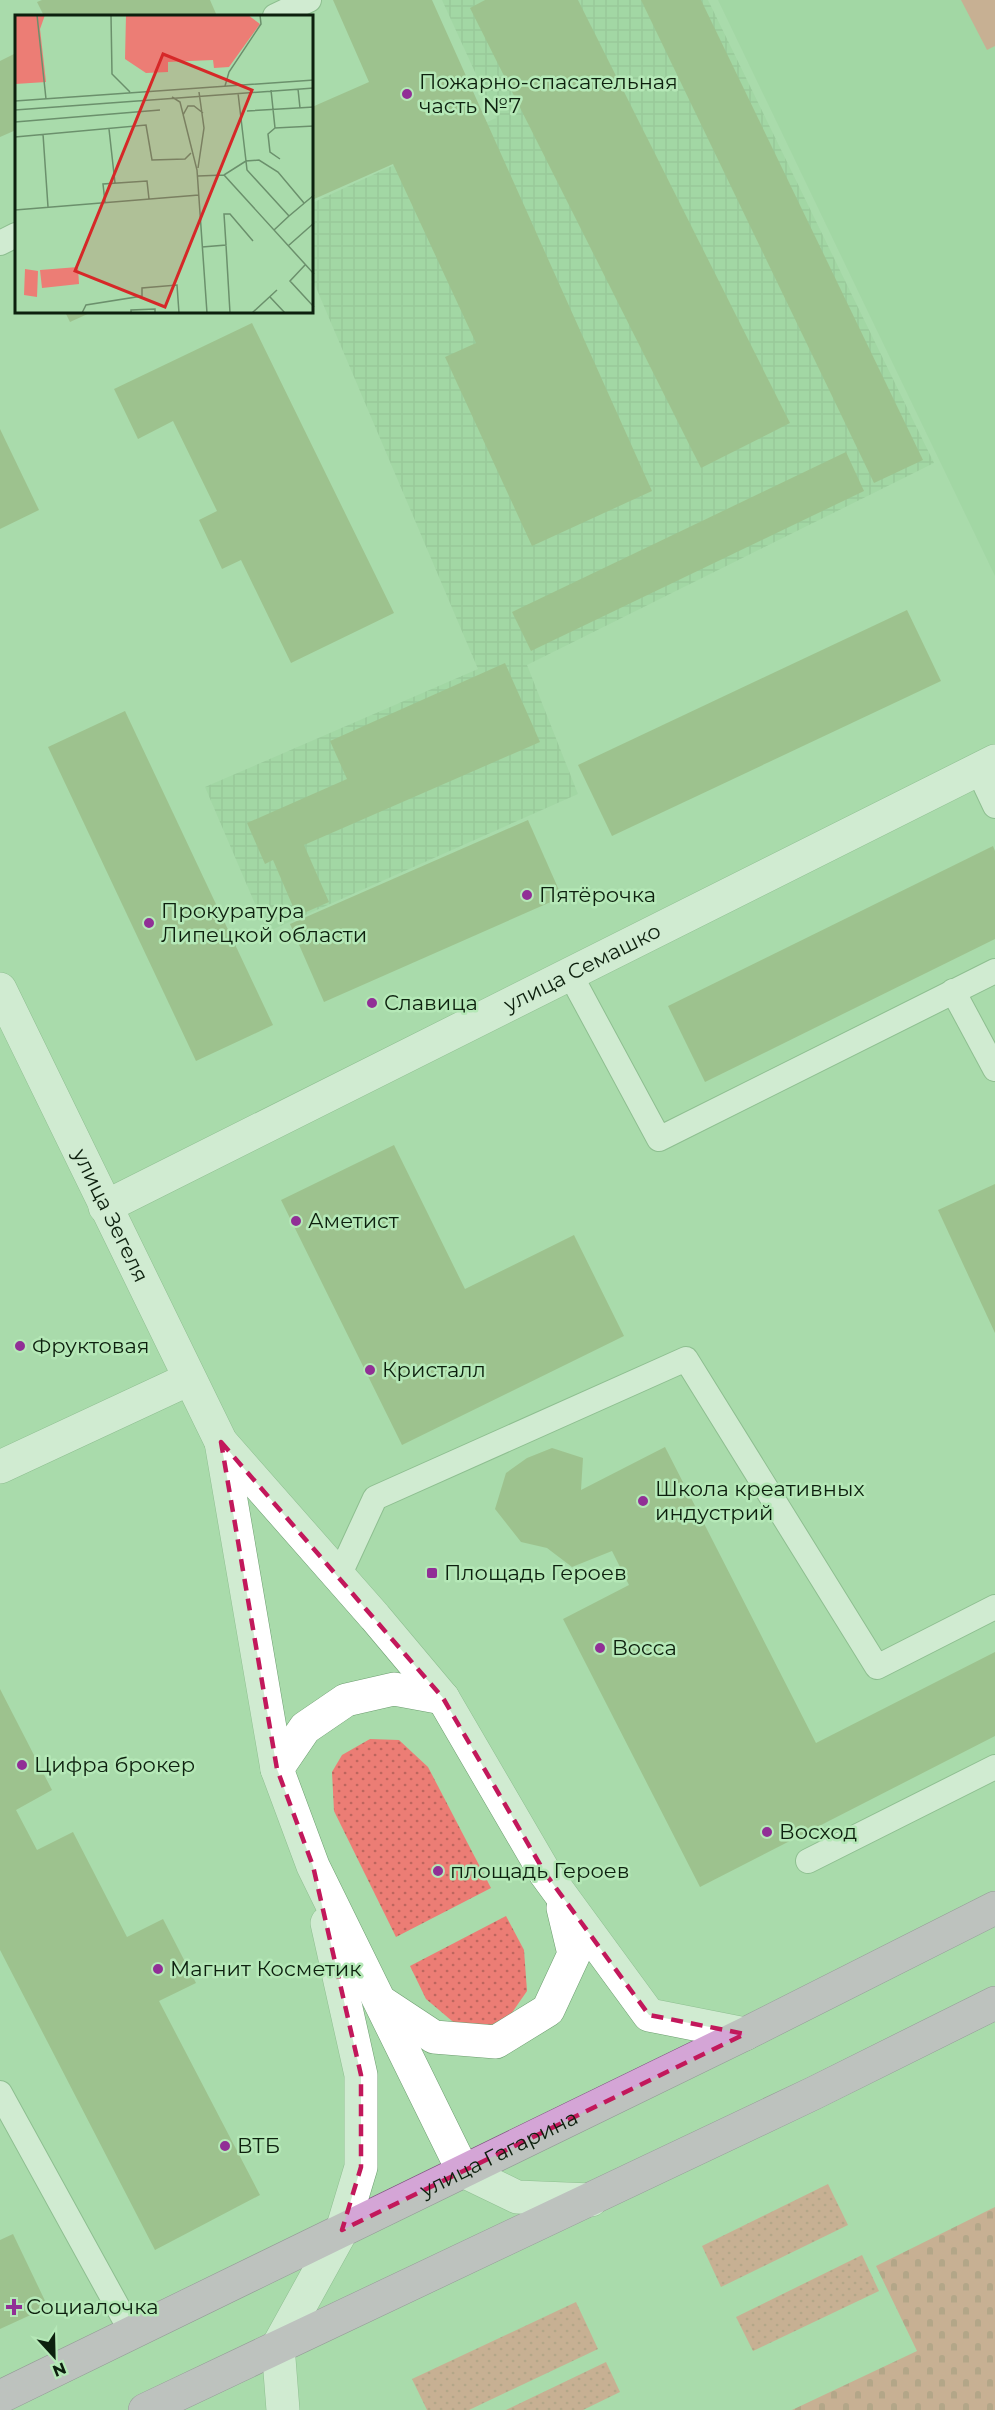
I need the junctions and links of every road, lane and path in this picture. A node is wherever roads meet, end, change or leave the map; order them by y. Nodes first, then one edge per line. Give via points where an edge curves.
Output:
1 (309, 0) edge
2 (277, 15) edge
3 (15, 236) edge
4 (0, 243) edge
5 (986, 765) edge
6 (995, 806) edge
7 (995, 971) edge
8 (570, 974) junction
9 (0, 989) edge
10 (953, 992) junction
11 (995, 1070) edge
12 (105, 1207) junction
13 (189, 1379) junction
14 (221, 1442) junction
15 (0, 1467) edge
16 (339, 1576) junction
17 (995, 1607) edge
18 (443, 1698) junction
19 (995, 1767) edge
20 (277, 1769) junction
21 (808, 1861) dead end
22 (313, 1866) junction
23 (560, 1895) junction
24 (995, 1908) edge
25 (379, 2001) junction
26 (995, 2003) edge
27 (745, 2034) junction
28 (0, 2093) edge
29 (463, 2171) junction
30 (591, 2200) junction
31 (342, 2230) junction
32 (132, 2333) junction
33 (278, 2346) junction
34 (0, 2397) edge
35 (145, 2410) edge
36 (283, 2410) edge

1 - 2 lane
3 - 4 lane
5 - 6 lane
5 - 8 main road, улица Семашко
7 - 10 lane
8 - 10 lane via 659,1139
8 - 12 main road, улица Семашко
9 - 12 main road, улица Зегеля
10 - 11 lane
12 - 13 main road, улица Зегеля
13 - 14 main road, улица Зегеля
13 - 15 main road
14 - 16 main road
14 - 20 main road
16 - 17 lane via 375,1498 686,1359 877,1667
16 - 18 main road
18 - 20 main road via 394,1689 346,1700 305,1728
18 - 23 main road
19 - 21 lane
20 - 22 main road
22 - 25 main road
22 - 31 main road via 361,2075 361,2167
23 - 25 main road via 574,1954 548,2010 495,2042 434,2037
23 - 27 main road via 649,2015
24 - 27 main road, улица Гагарина
25 - 29 main road
26 - 30 main road
27 - 29 main road, улица Гагарина
28 - 32 lane
29 - 30 main road via 517,2197
29 - 31 main road, улица Гагарина
30 - 33 main road
31 - 32 main road, улица Гагарина
31 - 33 main road
32 - 34 main road, улица Гагарина
33 - 35 main road
33 - 36 main road

